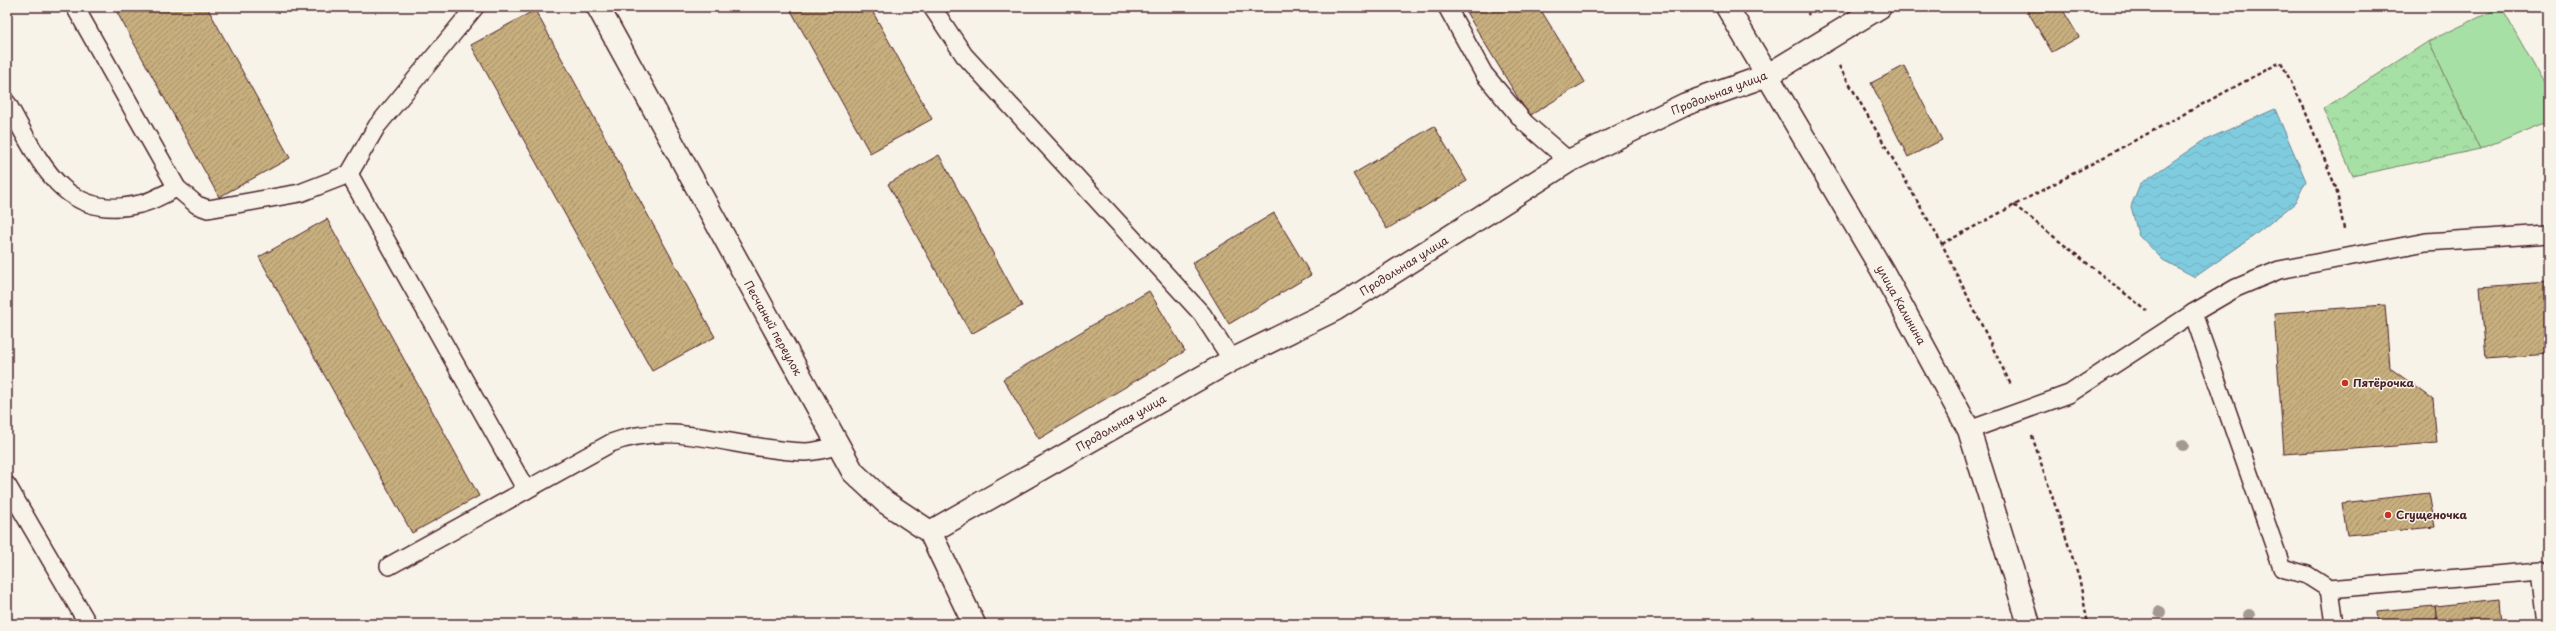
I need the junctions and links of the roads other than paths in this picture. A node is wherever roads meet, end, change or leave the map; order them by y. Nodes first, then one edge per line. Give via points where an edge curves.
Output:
1 (75, 7) edge
2 (475, 7) edge
3 (598, 7) edge
4 (932, 7) edge
5 (1448, 7) edge
6 (1727, 7) edge
7 (1880, 7) edge
8 (1768, 75) junction
9 (7, 103) edge
10 (1570, 161) junction
11 (349, 174) junction
12 (177, 188) junction
13 (2549, 234) edge
14 (2192, 313) junction
15 (1232, 360) junction
16 (1969, 430) junction
17 (838, 446) junction
18 (7, 485) edge
19 (526, 490) junction
20 (930, 532) junction
21 (389, 566) dead end
22 (2329, 589) junction
23 (88, 624) edge
24 (974, 624) edge
25 (2029, 624) edge
26 (2334, 624) edge
27 (2547, 624) edge

1 - 12 lane
2 - 11 lane via 377,126
3 - 17 street, Песчаный переулок
4 - 15 lane via 964,55 1202,314
5 - 10 lane via 1484,74 1525,123
6 - 8 street, улица Калинина
7 - 8 street, Продольная улица
8 - 10 street, Продольная улица via 1686,104
8 - 16 street, улица Калинина via 1882,270
9 - 12 lane via 53,180 87,204 109,207 141,204
10 - 15 street, Продольная улица via 1336,310
11 - 12 lane via 300,193 208,209 197,205
11 - 19 lane
13 - 14 lane via 2426,242 2278,270 2236,288
14 - 16 lane via 2069,394
14 - 22 lane via 2282,568 2306,575
15 - 20 street, Продольная улица
16 - 25 street, улица Калинина
17 - 19 lane via 805,452 674,434 629,436 611,443
17 - 20 street, Песчаный переулок via 853,472 880,497
18 - 23 lane
19 - 21 lane
20 - 24 street, Песчаный переулок
22 - 26 lane
22 - 27 lane via 2542,571

